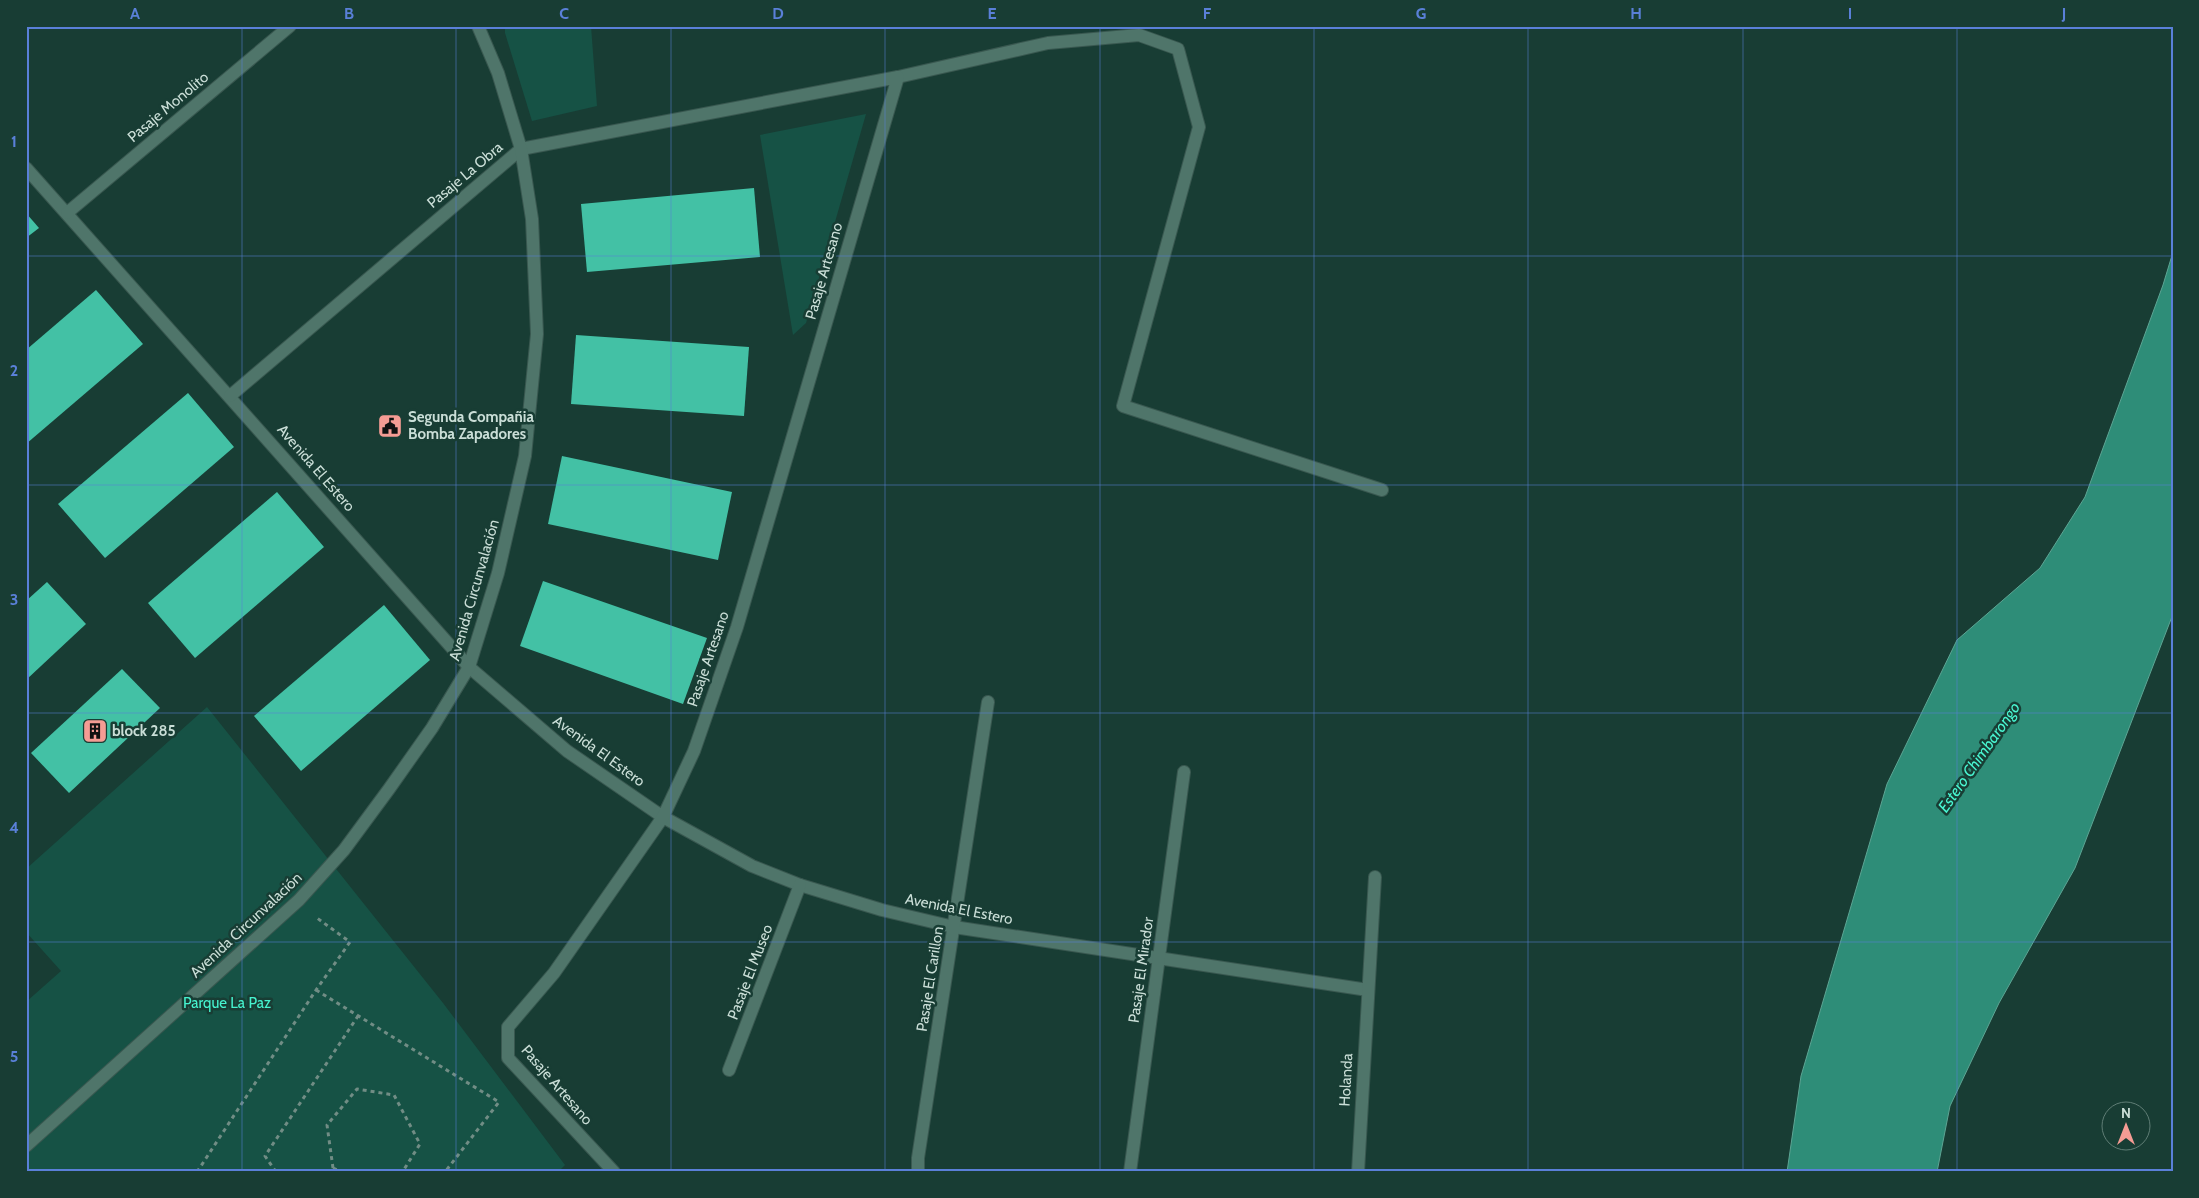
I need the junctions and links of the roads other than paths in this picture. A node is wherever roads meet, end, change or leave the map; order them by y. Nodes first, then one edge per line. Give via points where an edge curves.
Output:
1 (290, 26) edge
2 (478, 26) edge
3 (898, 76) junction
4 (521, 149) junction
5 (26, 168) edge
6 (67, 214) junction
7 (230, 396) junction
8 (1382, 490) dead end
9 (470, 667) junction
10 (988, 702) dead end
11 (1184, 772) dead end
12 (663, 817) junction
13 (1375, 877) dead end
14 (800, 885) junction
15 (954, 926) junction
16 (1159, 958) junction
17 (1368, 990) junction
18 (729, 1070) dead end
19 (26, 1146) edge
20 (614, 1172) edge
21 (918, 1172) edge
22 (1130, 1172) edge
23 (1358, 1172) edge

1 - 6 street, Pasaje Monolito
2 - 4 street, Avenida Circunvalación via 498,74
3 - 4 street, Pasaje La Obra
3 - 8 street, Pasaje La Obra via 1048,43 1139,35 1178,49 1199,128 1123,406
3 - 12 street, Pasaje Artesano via 737,627 694,751
4 - 7 street, Pasaje La Obra
4 - 9 street, Avenida Circunvalación via 532,219 536,275 537,334 529,432 500,564
5 - 6 street, Avenida El Estero
6 - 7 street, Avenida El Estero
7 - 9 street, Avenida El Estero
9 - 12 street, Avenida El Estero via 568,751
9 - 19 street, Avenida Circunvalación via 389,789 344,850 299,900
10 - 15 street, Pasaje El Carillon
11 - 16 street, Pasaje El Mirador
12 - 14 street, Avenida El Estero via 752,866
12 - 20 street, Pasaje Artesano via 554,973 508,1027 508,1058
13 - 17 street, Holanda
14 - 15 street, Avenida El Estero via 882,910
14 - 18 street, Pasaje El Museo
15 - 16 street, Avenida El Estero
15 - 21 street, Pasaje El Carillon
16 - 17 street, Avenida El Estero
16 - 22 street, Pasaje El Mirador
17 - 23 street, Holanda

